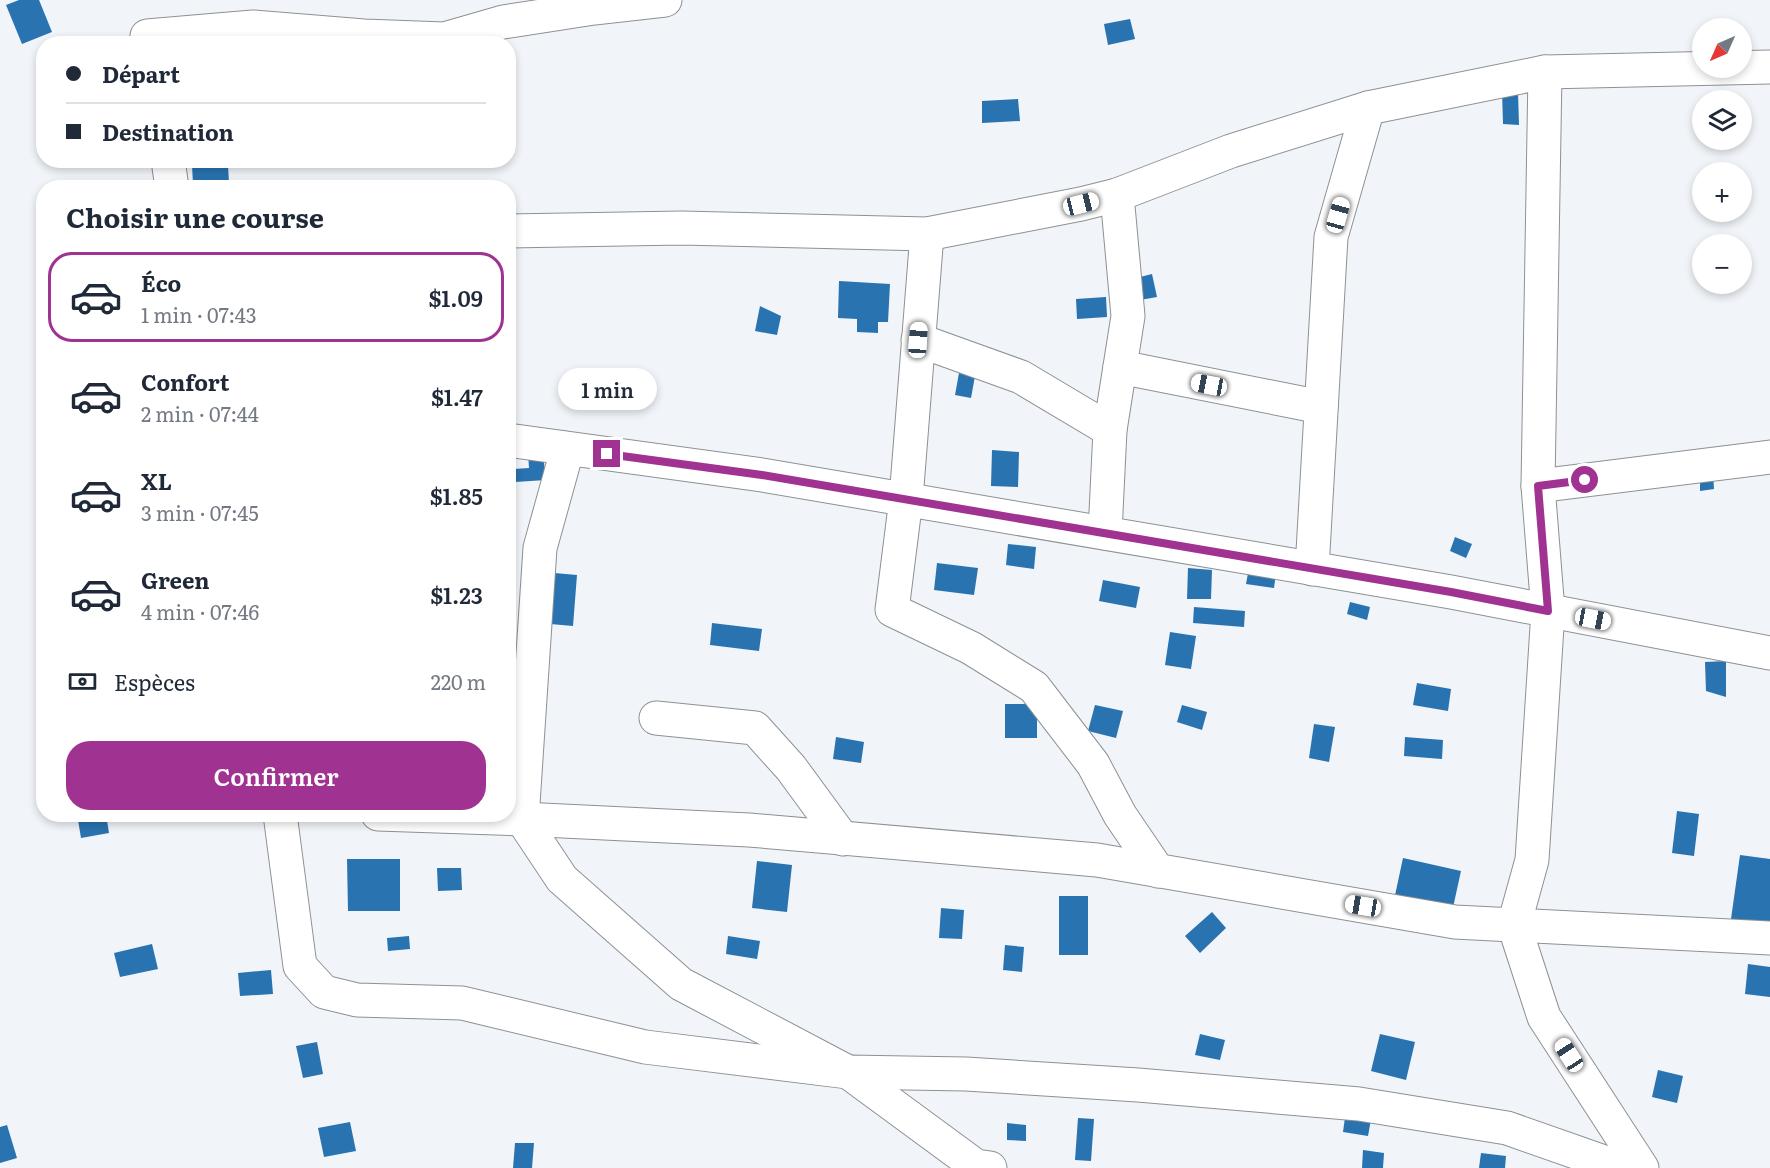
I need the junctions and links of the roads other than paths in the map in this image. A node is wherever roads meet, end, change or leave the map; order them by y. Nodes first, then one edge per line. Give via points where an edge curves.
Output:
1 (665, 0) edge
2 (147, 36) edge
3 (363, 36) edge
4 (454, 36) edge
5 (1770, 68) edge
6 (1545, 72) junction
7 (1368, 108) junction
8 (1117, 195) junction
9 (516, 231) edge
10 (927, 234) junction
11 (918, 340) junction
12 (1120, 368) junction
13 (1320, 407) junction
14 (1110, 429) junction
15 (516, 441) edge
16 (563, 448) junction
17 (1770, 458) edge
18 (1538, 486) junction
19 (906, 499) junction
20 (1105, 533) junction
21 (1312, 569) junction
22 (1548, 611) junction
23 (1770, 653) edge
24 (656, 718) dead end
25 (516, 819) edge
26 (522, 819) junction
27 (281, 822) edge
28 (843, 839) junction
29 (1158, 871) junction
30 (1514, 925) junction
31 (1770, 938) edge
32 (848, 1072) junction
33 (990, 1168) edge
34 (1621, 1168) edge
35 (1642, 1168) edge

1 - 4 street via 503,22
2 - 3 street via 253,27
5 - 6 street
6 - 7 street
6 - 18 street
7 - 8 street via 1231,151
7 - 13 street via 1331,237
8 - 10 street
8 - 12 street via 1128,316
9 - 10 street via 682,228
10 - 11 street
11 - 14 street via 1022,377
11 - 19 street
12 - 13 street
12 - 14 street
13 - 21 street
14 - 20 street
15 - 16 street
16 - 19 street
16 - 26 street via 565,458 540,548
17 - 18 street
18 - 22 street
19 - 20 street
19 - 29 street via 892,610 971,648 1034,687 1093,764 1120,815
20 - 21 street
21 - 22 street
22 - 23 street
22 - 30 street via 1532,860
24 - 28 street via 755,728 791,768
25 - 26 street
26 - 28 street via 750,830
26 - 32 street via 562,879 681,984
27 - 32 street via 300,966 324,992 357,1000 462,1003 645,1047
28 - 29 street via 1097,860
29 - 30 street via 1455,922
30 - 31 street
30 - 35 street via 1544,1017
32 - 33 street via 976,1166
32 - 34 street via 966,1074 1359,1104 1507,1128

